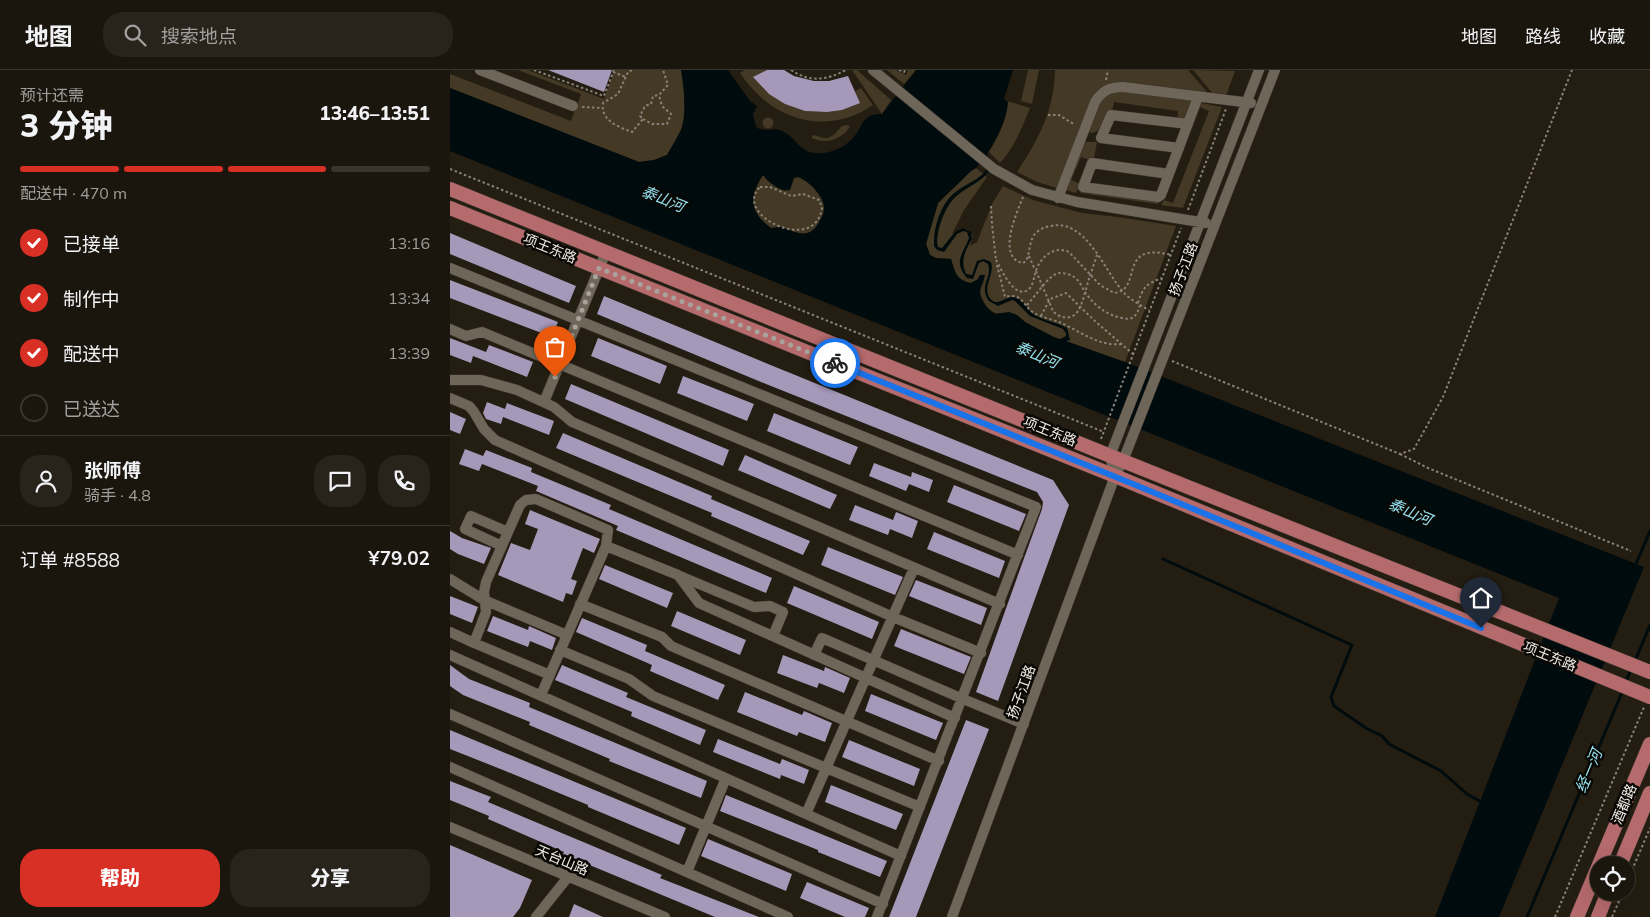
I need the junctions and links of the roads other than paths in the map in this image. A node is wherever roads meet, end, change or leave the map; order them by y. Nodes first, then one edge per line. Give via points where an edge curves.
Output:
1 (873, 70) edge
2 (1259, 70) edge
3 (1275, 70) edge
4 (484, 71) edge
5 (1198, 97) junction
6 (1247, 102) junction
7 (1261, 104) junction
8 (574, 106) road end
9 (1188, 124) junction
10 (1083, 132) junction
11 (1101, 138) junction
12 (1179, 148) junction
13 (1169, 174) junction
14 (450, 189) edge
15 (1058, 198) junction
16 (450, 208) edge
17 (1200, 222) junction
18 (1215, 225) junction
19 (606, 252) junction
20 (450, 268) edge
21 (599, 268) junction
22 (578, 320) junction
23 (450, 329) edge
24 (560, 364) junction
25 (450, 379) edge
26 (450, 398) edge
27 (544, 402) junction
28 (1110, 456) junction
29 (1123, 461) junction
30 (1115, 476) junction
31 (508, 532) junction
32 (502, 546) junction
33 (606, 546) junction
34 (1018, 556) junction
35 (914, 568) junction
36 (678, 575) junction
37 (450, 579) edge
38 (484, 600) junction
39 (580, 604) junction
40 (1000, 604) junction
41 (892, 617) junction
42 (450, 632) edge
43 (567, 635) junction
44 (773, 636) junction
45 (474, 643) junction
46 (560, 650) junction
47 (981, 653) junction
48 (814, 654) junction
49 (450, 655) edge
50 (874, 660) junction
51 (1649, 672) edge
52 (550, 675) junction
53 (866, 678) junction
54 (541, 695) junction
55 (1647, 696) edge
56 (963, 699) junction
57 (450, 714) edge
58 (956, 718) junction
59 (846, 721) junction
60 (1024, 724) junction
61 (1650, 744) edge
62 (939, 761) junction
63 (450, 767) edge
64 (826, 768) junction
65 (726, 778) junction
66 (1650, 793) edge
67 (920, 808) junction
68 (806, 814) junction
69 (450, 826) edge
70 (706, 826) junction
71 (901, 856) junction
72 (1624, 856) edge
73 (686, 872) junction
74 (568, 877) junction
75 (1604, 901) edge
76 (883, 904) junction
77 (536, 917) edge
78 (665, 917) edge
79 (788, 917) edge
80 (878, 917) edge
81 (952, 917) edge
82 (1577, 917) edge
83 (1598, 917) edge

1 - 15 street via 994,170 1027,188
2 - 6 street, 扬子江路
3 - 7 street, 扬子江路
4 - 8 street
5 - 6 street
5 - 9 street
5 - 10 street via 1115,87 1107,89 1095,102
6 - 7 street
6 - 17 street, 扬子江路
7 - 18 street, 扬子江路
9 - 11 street via 1110,115
9 - 12 street
10 - 11 street
10 - 15 street
11 - 12 street
12 - 13 street
13 - 13 street via 1158,197 1083,187 1092,163
14 - 19 main road, 项王东路
15 - 17 street
16 - 21 main road, 项王东路
17 - 18 street
17 - 28 street, 扬子江路
18 - 29 street, 扬子江路
19 - 21 street
19 - 28 main road, 项王东路
20 - 22 street
21 - 22 street
21 - 30 main road, 项王东路
22 - 24 street
22 - 34 street via 1036,507
23 - 24 street via 466,336 482,332
24 - 27 street
24 - 34 street
25 - 27 street via 481,380
26 - 41 street via 468,406 495,440
27 - 35 street via 572,422
28 - 29 main road, 项王东路
28 - 30 street
29 - 30 street, 扬子江路
29 - 51 main road, 项王东路
30 - 55 main road, 项王东路
30 - 60 street, 扬子江路
31 - 32 street
31 - 32 street via 470,516 465,529
31 - 33 street via 520,505 526,500 536,499 604,527 608,530
32 - 38 street via 486,582
33 - 36 street
33 - 39 street
34 - 40 street
35 - 40 street
35 - 41 street
36 - 44 street via 699,603
36 - 44 street via 754,607 770,606 783,612
37 - 38 street
38 - 43 street
38 - 45 street via 486,612
39 - 43 street
39 - 59 street via 662,637 671,646
40 - 47 street
41 - 47 street
41 - 50 street
42 - 45 street
43 - 46 street
44 - 48 street
45 - 52 street
46 - 52 street
46 - 64 street via 629,679 653,696
47 - 56 street
48 - 50 street via 822,638
48 - 53 street
49 - 54 street
50 - 53 street
50 - 56 street
52 - 54 street
53 - 58 street
53 - 59 street
54 - 65 street
56 - 58 street
56 - 60 street
57 - 70 street
58 - 62 street
59 - 62 street
59 - 64 street
60 - 81 street, 扬子江路
61 - 82 main road, 酒都路
62 - 67 street
63 - 73 street
64 - 67 street
64 - 68 street
65 - 68 street
65 - 70 street
66 - 72 main road, 酒都路
67 - 71 street
68 - 71 street
69 - 74 street, 天台山路
70 - 73 street
70 - 76 street
71 - 76 street
73 - 79 street
74 - 77 street
74 - 78 street, 天台山路
75 - 83 main road
76 - 80 street

